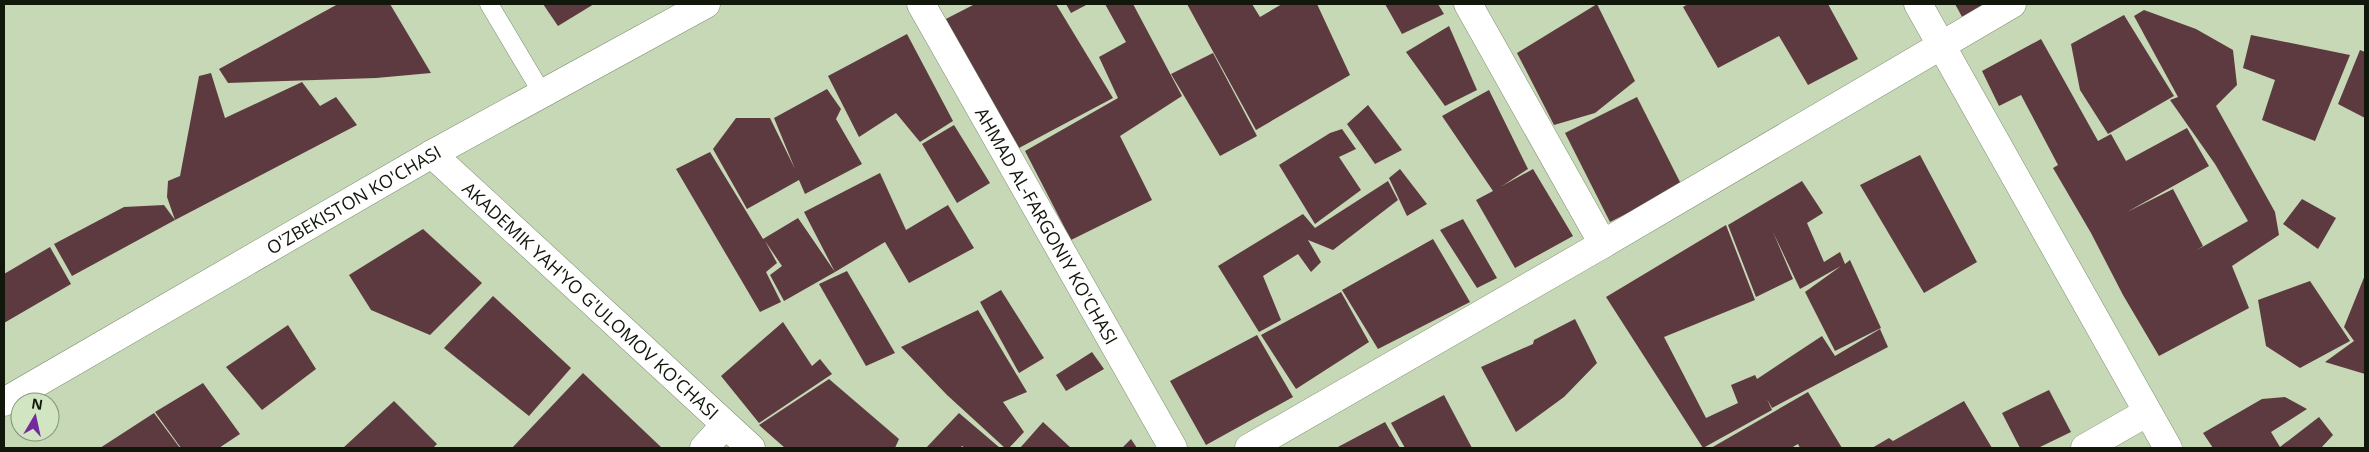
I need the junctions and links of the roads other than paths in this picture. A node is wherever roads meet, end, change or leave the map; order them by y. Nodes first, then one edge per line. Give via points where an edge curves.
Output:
1 (489, 4) edge
2 (706, 4) edge
3 (921, 4) edge
4 (1468, 4) edge
5 (1918, 4) edge
6 (2012, 4) edge
7 (1942, 45) junction
8 (542, 93) junction
9 (432, 154) junction
10 (1603, 244) junction
11 (4, 402) edge
12 (2146, 413) junction
13 (725, 425) junction
14 (704, 448) edge
15 (751, 448) edge
16 (1173, 448) edge
17 (1249, 448) edge
18 (2085, 448) edge
19 (2168, 448) edge

1 - 8 lane
2 - 8 street, O'ZBEKISTON KO'CHASI
3 - 16 street, AHMAD AL-FARGONIY KO'CHASI
4 - 10 street
5 - 7 street
6 - 7 street
7 - 10 street
7 - 12 street
8 - 9 street, O'ZBEKISTON KO'CHASI
9 - 11 street, O'ZBEKISTON KO'CHASI
9 - 13 street, AKADEMIK YAH'YO G'ULOMOV KO'CHASI
10 - 17 street
12 - 18 street
12 - 19 street
13 - 14 street
13 - 15 street, AKADEMIK YAH'YO G'ULOMOV KO'CHASI

